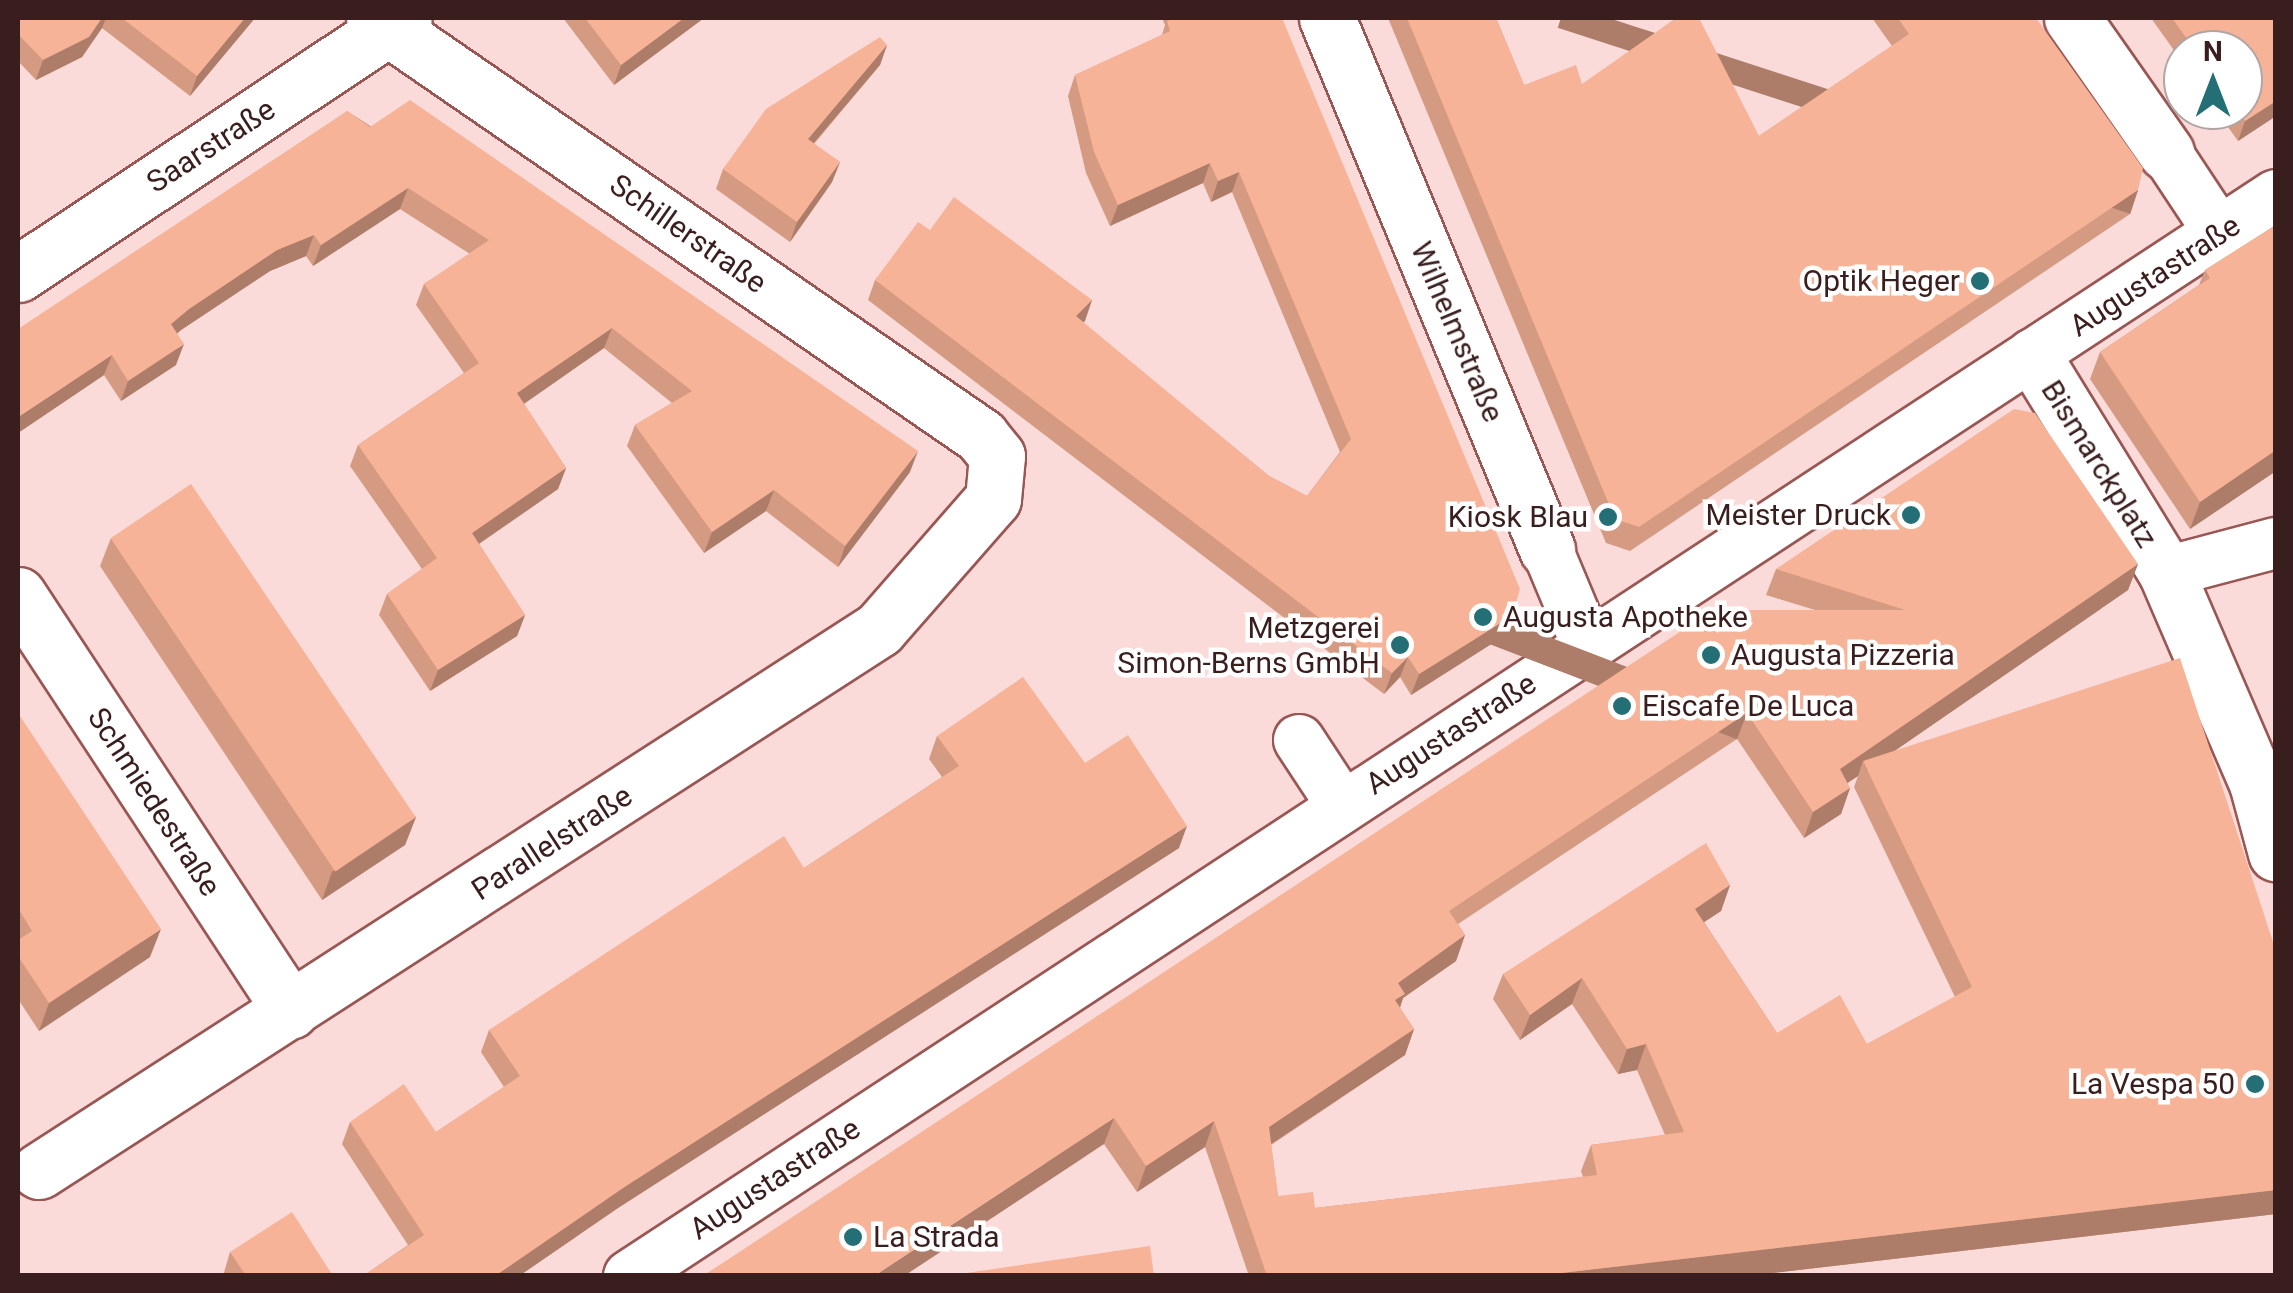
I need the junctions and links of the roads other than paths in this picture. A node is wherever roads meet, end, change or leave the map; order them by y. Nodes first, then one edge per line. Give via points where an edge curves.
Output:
1 (1326, 18) edge
2 (2072, 18) edge
3 (390, 21) edge
4 (2166, 152) joint
5 (2276, 194) edge
6 (2221, 234) junction
7 (18, 274) edge
8 (2033, 356) junction
9 (997, 456) joint
10 (2276, 542) edge
11 (1547, 549) joint
12 (2166, 572) junction
13 (18, 595) edge
14 (1588, 647) junction
15 (1299, 740) dead end
16 (1342, 804) junction
17 (2276, 853) edge
18 (292, 1010) junction
19 (40, 1171) dead end
20 (629, 1276) edge

1 - 11 street, Wilhelmstraße
2 - 4 street
3 - 7 street, Saarstraße
3 - 9 street, Schillerstraße
4 - 6 street
5 - 6 street, Augustastraße
6 - 8 street, Augustastraße
8 - 12 street, Bismarckplatz
8 - 14 street, Augustastraße
9 - 18 street, Parallelstraße via 994,499 880,629
10 - 12 street, Bismarckplatz
11 - 14 street, Wilhelmstraße
12 - 17 street, Bismarckplatz via 2257,783
13 - 18 street, Schmiedestraße
14 - 16 street, Augustastraße
15 - 16 street
16 - 20 street, Augustastraße
18 - 19 street, Parallelstraße

